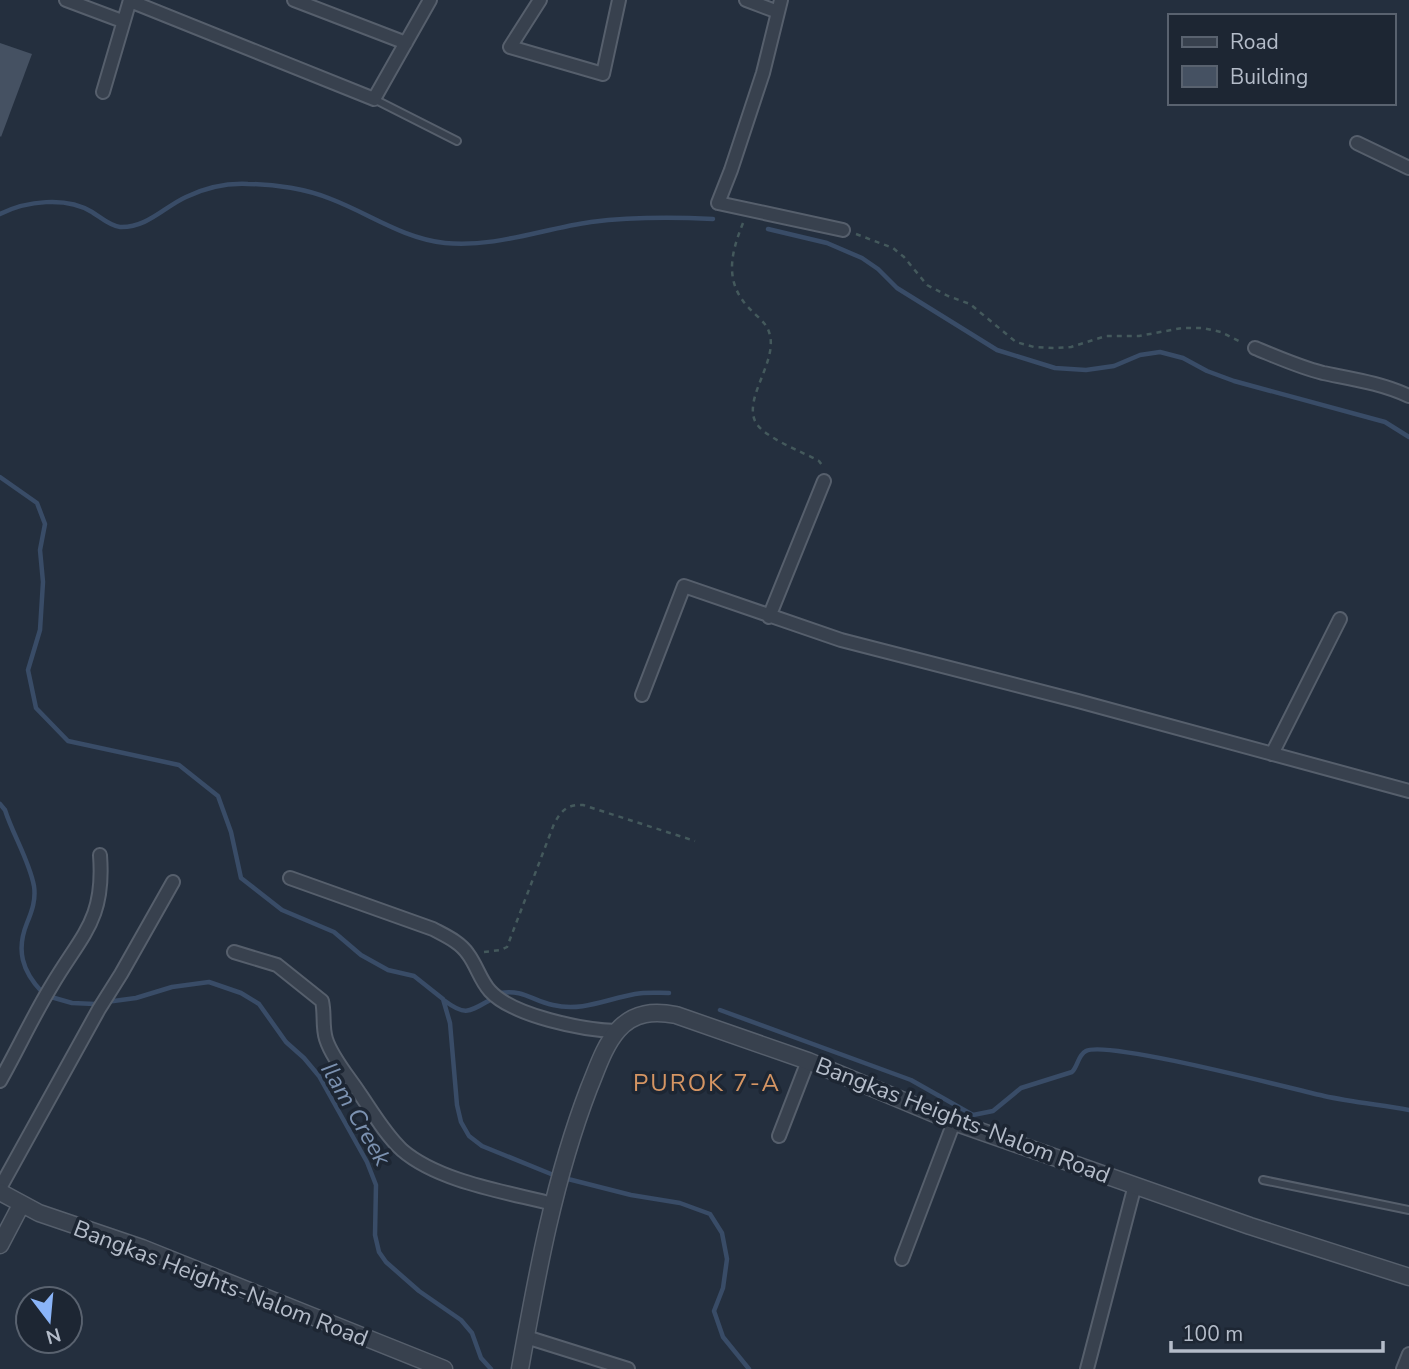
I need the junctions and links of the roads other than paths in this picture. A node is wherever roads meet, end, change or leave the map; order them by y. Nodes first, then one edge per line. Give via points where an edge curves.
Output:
1 (66, 0) edge
2 (130, 0) edge
3 (294, 0) edge
4 (430, 0) edge
5 (540, 0) edge
6 (619, 0) edge
7 (746, 0) edge
8 (779, 6) edge
9 (122, 21) junction
10 (406, 43) junction
11 (103, 92) dead end
12 (374, 99) junction
13 (457, 141) dead end
14 (1357, 143) dead end
15 (1409, 168) edge
16 (843, 230) road end
17 (1255, 348) road end
18 (1409, 396) edge
19 (824, 481) road end
20 (769, 617) junction
21 (1340, 619) dead end
22 (642, 695) dead end
23 (1272, 754) junction
24 (1409, 791) edge
25 (100, 855) dead end
26 (290, 878) dead end
27 (173, 883) dead end
28 (234, 952) dead end
29 (616, 1031) junction
30 (808, 1061) junction
31 (0, 1081) edge
32 (954, 1122) junction
33 (779, 1136) dead end
34 (1263, 1180) dead end
35 (1135, 1185) junction
36 (0, 1190) edge
37 (553, 1204) junction
38 (21, 1205) junction
39 (1409, 1210) edge
40 (0, 1245) edge
41 (902, 1259) dead end
42 (1409, 1277) edge
43 (526, 1337) junction
44 (1409, 1354) edge
45 (444, 1369) edge
46 (520, 1369) edge
47 (628, 1369) edge
48 (1087, 1369) edge
49 (1403, 1369) edge

1 - 9 street
2 - 9 street
2 - 12 street
3 - 10 street
4 - 10 street
5 - 6 street via 510,47 603,74
7 - 8 street
8 - 16 street via 764,73 718,203
9 - 11 street
10 - 12 street
12 - 13 lane
14 - 15 street
17 - 18 street via 1293,364
19 - 20 street
20 - 22 street via 684,586
20 - 23 street
21 - 23 street
23 - 24 street
25 - 31 street via 101,894 96,914
26 - 29 street via 455,941 492,993 509,1004 573,1027
27 - 36 street
28 - 37 street via 277,965 322,1001 326,1039 334,1055 401,1149 421,1164 447,1174
29 - 30 street, Bangkas Heights-Nalom Road via 642,1014 666,1013
29 - 37 street via 572,1133
30 - 32 street, Bangkas Heights-Nalom Road
30 - 33 street
32 - 35 street, Bangkas Heights-Nalom Road
32 - 41 street
34 - 39 lane
35 - 42 street, Bangkas Heights-Nalom Road
35 - 48 street
36 - 38 street, Bangkas Heights-Nalom Road
37 - 43 street
38 - 40 street
38 - 45 street, Bangkas Heights-Nalom Road via 142,1248
43 - 46 street
43 - 47 street
44 - 49 street

